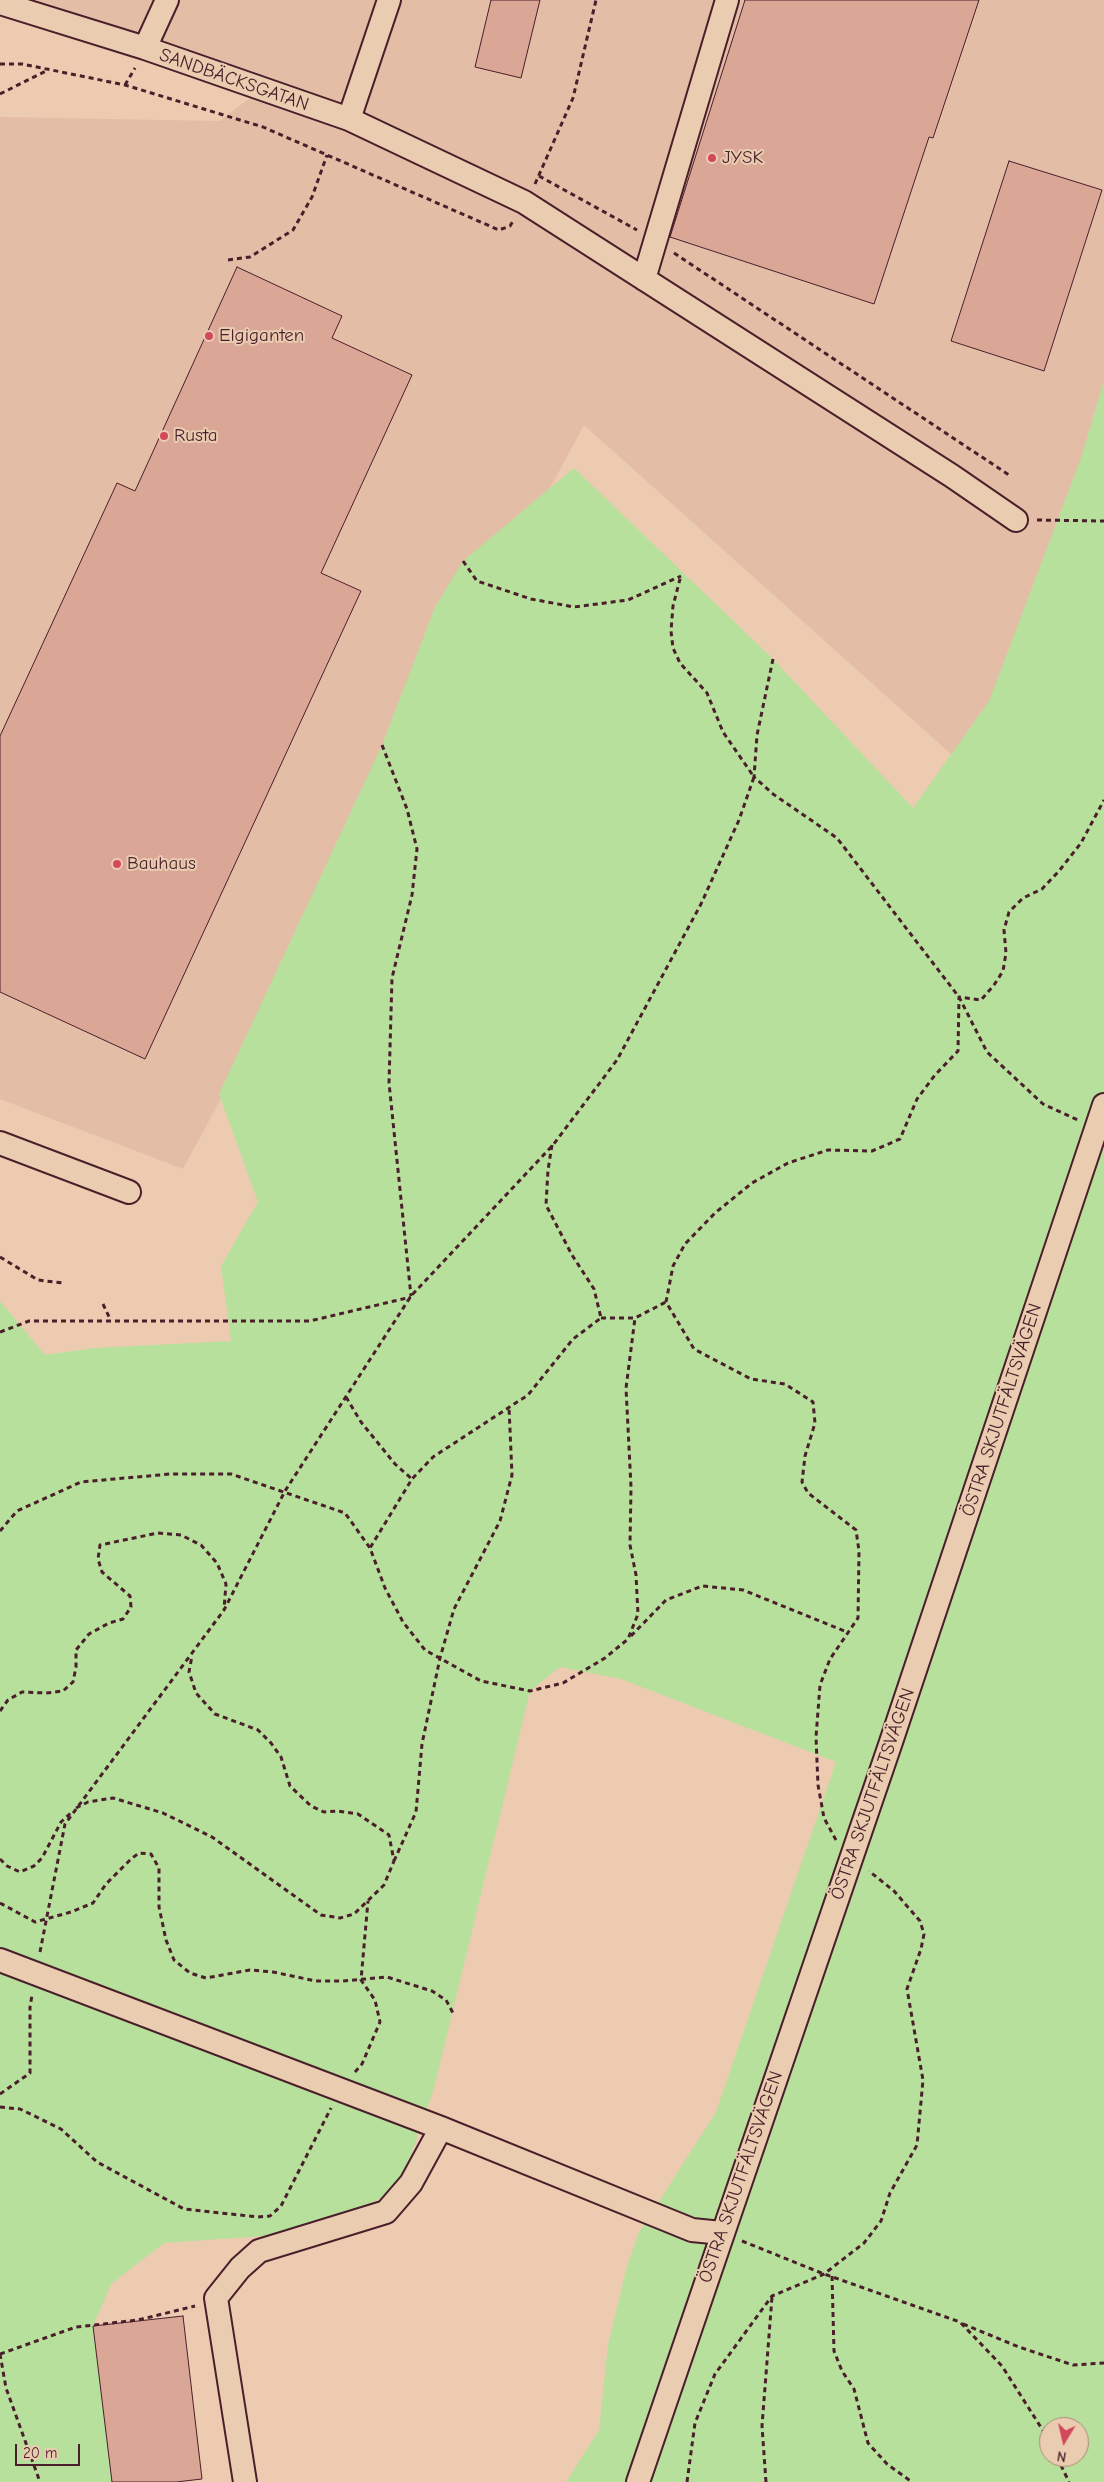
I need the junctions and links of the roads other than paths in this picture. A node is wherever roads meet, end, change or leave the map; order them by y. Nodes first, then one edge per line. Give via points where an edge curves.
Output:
1 (167, 0) edge
2 (389, 0) edge
3 (727, 0) edge
4 (0, 3) edge
5 (145, 48) junction
6 (349, 119) junction
7 (644, 279) junction
8 (1016, 520) road end
9 (1104, 1105) edge
10 (0, 1143) edge
11 (129, 1192) dead end
12 (0, 1960) edge
13 (441, 2128) junction
14 (722, 2233) junction
15 (245, 2482) edge
16 (638, 2482) edge

1 - 5 street
2 - 6 street
3 - 7 street
4 - 5 street, SANDBÄCKSGATAN
5 - 6 street, SANDBÄCKSGATAN
6 - 7 street, SANDBÄCKSGATAN via 524,202
7 - 8 street, SANDBÄCKSGATAN
9 - 14 street, ÖSTRA SKJUTFÄLTSVÄGEN via 852,1858
10 - 11 street
12 - 13 street
13 - 14 street via 692,2230
13 - 15 street via 411,2182 386,2212 259,2251 240,2268 216,2298
14 - 16 street, ÖSTRA SKJUTFÄLTSVÄGEN

